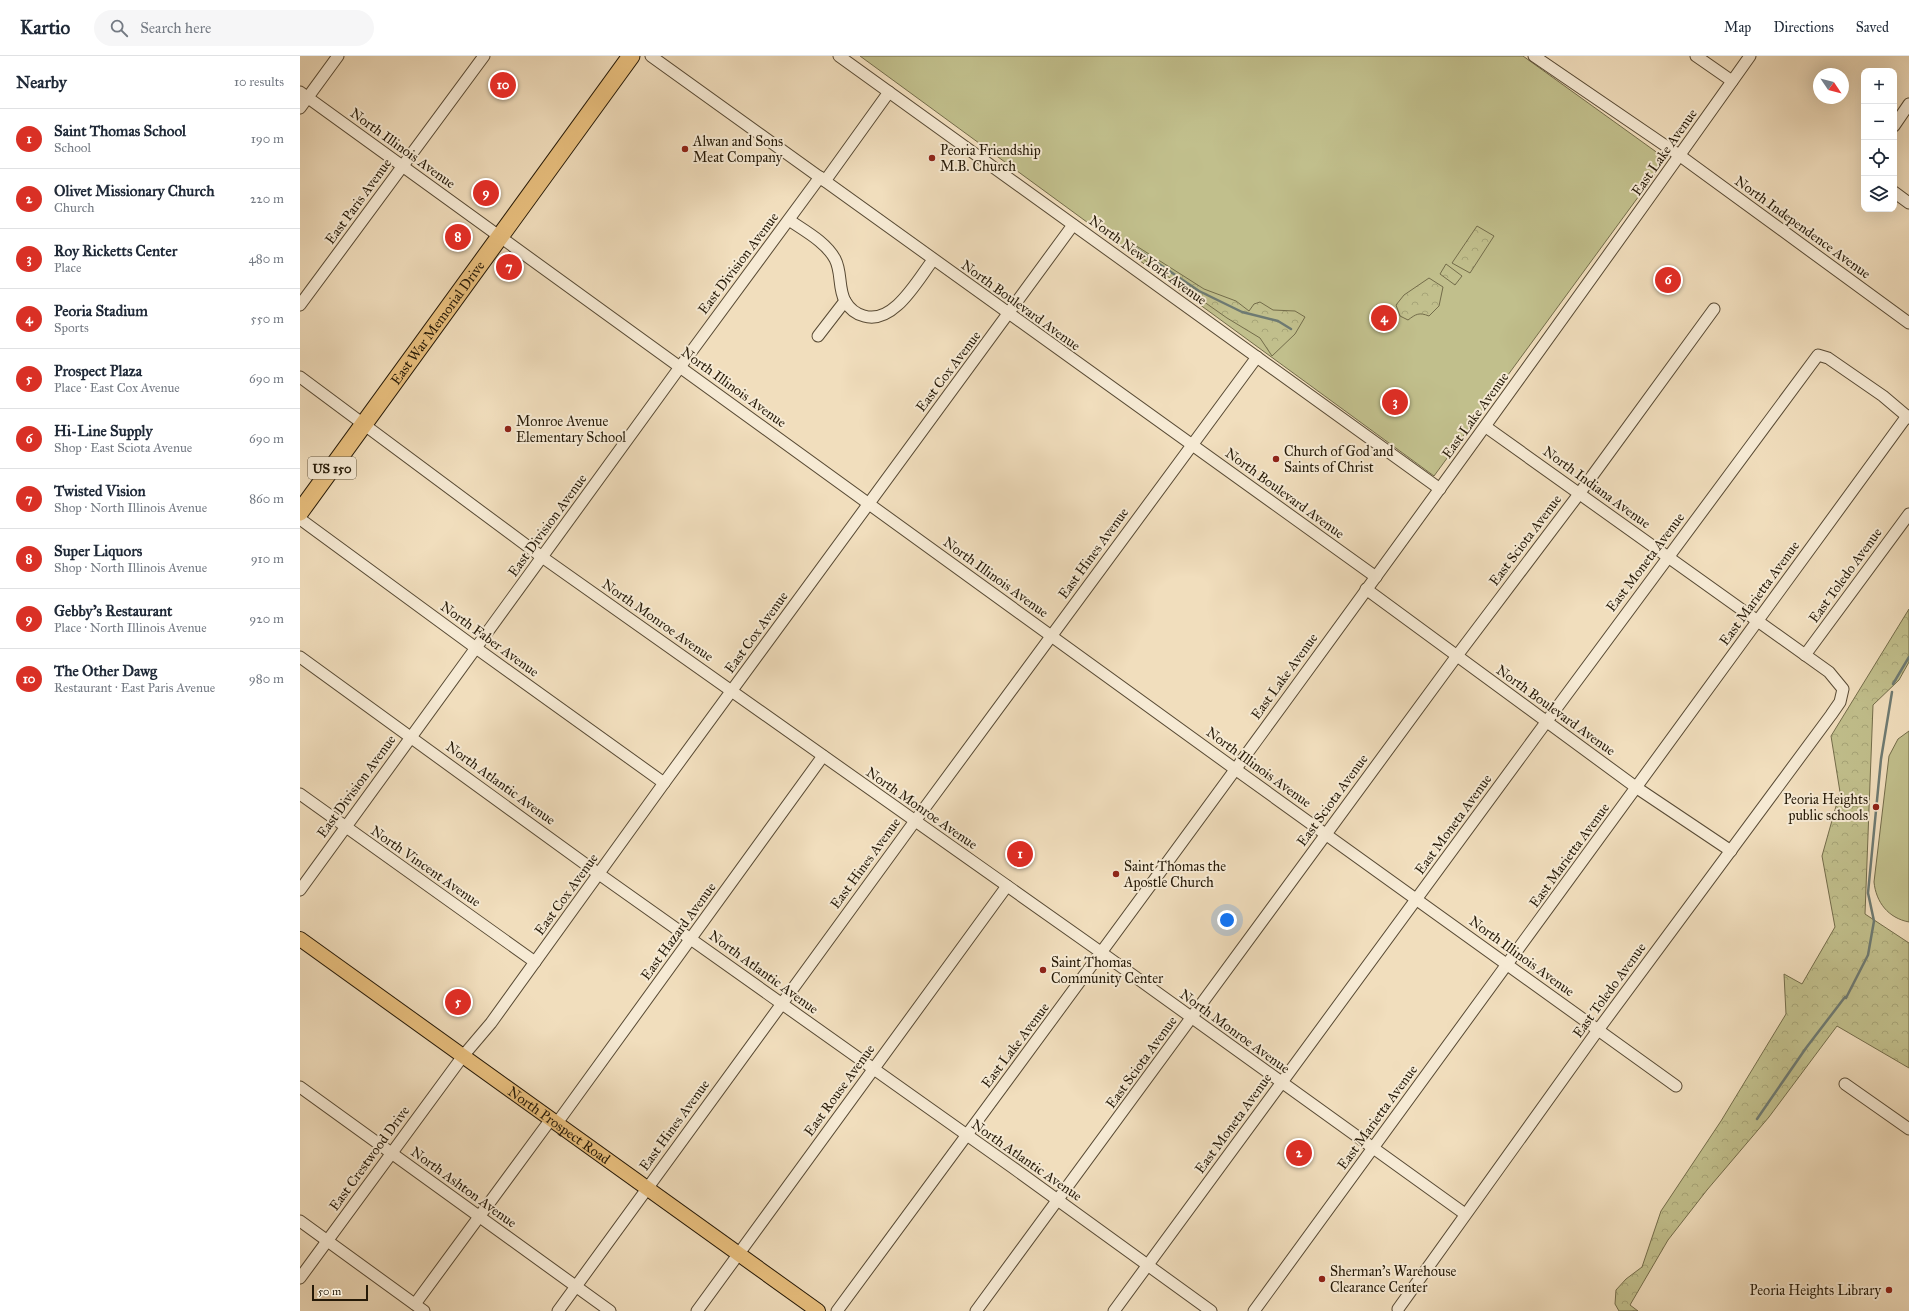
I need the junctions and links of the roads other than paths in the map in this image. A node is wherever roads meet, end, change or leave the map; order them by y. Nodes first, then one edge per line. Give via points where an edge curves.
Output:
1 (338, 56) edge
2 (484, 56) edge
3 (632, 56) edge
4 (650, 56) edge
5 (839, 56) edge
6 (1534, 56) edge
7 (1696, 56) edge
8 (1750, 56) edge
9 (1732, 82) junction
10 (889, 92) junction
11 (304, 95) edge
12 (1909, 104) edge
13 (300, 108) edge
14 (1897, 122) edge
15 (1679, 155) junction
16 (402, 166) junction
17 (822, 179) junction
18 (1897, 194) edge
19 (1909, 203) edge
20 (789, 220) junction
21 (1073, 225) junction
22 (500, 237) junction
23 (933, 260) junction
24 (845, 301) junction
25 (300, 305) edge
26 (1714, 309) dead end
27 (1009, 314) junction
28 (1909, 323) edge
29 (818, 336) dead end
30 (1257, 357) junction
31 (680, 367) junction
32 (300, 378) edge
33 (1908, 417) edge
34 (363, 424) junction
35 (1486, 427) junction
36 (1191, 445) junction
37 (1440, 489) junction
38 (1579, 494) junction
39 (868, 503) junction
40 (300, 512) edge
41 (1909, 514) edge
42 (300, 519) edge
43 (1668, 556) junction
44 (542, 557) junction
45 (1376, 577) junction
46 (1366, 589) junction
47 (1757, 621) junction
48 (1051, 635) junction
49 (476, 648) junction
50 (1805, 655) junction
51 (1456, 656) junction
52 (300, 657) edge
53 (1843, 689) joint
54 (732, 690) junction
55 (1546, 721) junction
56 (411, 736) junction
57 (823, 756) junction
58 (1235, 769) junction
59 (664, 783) junction
60 (1637, 788) junction
61 (300, 794) edge
62 (915, 821) junction
63 (346, 827) junction
64 (1326, 834) junction
65 (1730, 851) junction
66 (599, 874) junction
67 (1007, 886) junction
68 (300, 890) edge
69 (1417, 899) junction
70 (691, 938) junction
71 (300, 939) edge
72 (1102, 953) junction
73 (535, 962) junction
74 (1507, 964) junction
75 (781, 1004) junction
76 (1192, 1018) junction
77 (1598, 1030) junction
78 (464, 1056) junction
79 (873, 1069) junction
80 (1282, 1083) junction
81 (1845, 1084) dead end
82 (1676, 1086) dead end
83 (300, 1087) edge
84 (554, 1121) junction
85 (1909, 1129) edge
86 (966, 1135) junction
87 (1373, 1148) junction
88 (392, 1153) junction
89 (647, 1188) junction
90 (1057, 1200) junction
91 (1465, 1214) junction
92 (478, 1216) junction
93 (300, 1221) edge
94 (328, 1241) junction
95 (738, 1254) junction
96 (1147, 1265) junction
97 (300, 1278) edge
98 (576, 1286) junction
99 (415, 1304) junction
100 (1398, 1309) dead end
101 (424, 1311) edge
102 (558, 1311) edge
103 (610, 1311) edge
104 (697, 1311) edge
105 (818, 1311) edge
106 (837, 1311) edge
107 (976, 1311) edge
108 (1114, 1311) edge
109 (1211, 1311) edge
110 (1254, 1311) edge

1 - 11 street
2 - 16 street, East Paris Avenue
3 - 22 highway, East War Memorial Drive / US 150
4 - 17 street, North Boulevard Avenue
5 - 10 street, North New York Avenue
6 - 15 street, North Independence Avenue
7 - 9 street
8 - 9 street, East Lake Avenue
9 - 15 street, East Lake Avenue
10 - 17 street, East Division Avenue
10 - 21 street, North New York Avenue
11 - 13 street
11 - 16 street, North Illinois Avenue
12 - 14 street
15 - 28 street, North Independence Avenue
15 - 35 street, East Lake Avenue
16 - 22 street, North Illinois Avenue
16 - 25 street, East Paris Avenue
17 - 20 street, East Division Avenue
17 - 23 street, North Boulevard Avenue
18 - 19 street
20 - 24 street via 825,245 835,259
20 - 31 street, East Division Avenue
21 - 27 street, East Cox Avenue
21 - 30 street, North New York Avenue
22 - 31 street, North Illinois Avenue
22 - 34 highway, East War Memorial Drive / US 150
23 - 24 street via 889,313 872,318 866,317 852,310
23 - 27 street, North Boulevard Avenue
24 - 29 street
26 - 38 street, East Sciota Avenue
27 - 36 street, North Boulevard Avenue
27 - 39 street, East Cox Avenue
30 - 36 street, East Hines Avenue
30 - 37 street, North New York Avenue
31 - 39 street, North Illinois Avenue
31 - 44 street, East Division Avenue
32 - 34 street, North Monroe Avenue
33 - 43 street, East Moneta Avenue via 1883,396 1828,358 1818,355
33 - 47 street, East Marietta Avenue
34 - 40 highway, East War Memorial Drive / US 150
34 - 44 street, North Monroe Avenue
35 - 37 street, East Lake Avenue
35 - 38 street, North Indiana Avenue
36 - 45 street, North Boulevard Avenue
36 - 48 street, East Hines Avenue
37 - 45 street, East Lake Avenue
38 - 43 street, North Indiana Avenue
38 - 51 street, East Sciota Avenue
39 - 48 street, North Illinois Avenue
39 - 54 street, East Cox Avenue
41 - 50 street, East Toledo Avenue
42 - 49 street, North Faber Avenue
43 - 47 street, North Indiana Avenue
43 - 55 street, East Moneta Avenue
44 - 49 street, East Division Avenue
44 - 54 street, North Monroe Avenue
45 - 46 street, East Lake Avenue
46 - 51 street, North Boulevard Avenue
46 - 58 street, East Lake Avenue
47 - 50 street, North Indiana Avenue
47 - 60 street, East Marietta Avenue
48 - 58 street, North Illinois Avenue
48 - 62 street, East Hines Avenue
49 - 56 street, East Division Avenue
49 - 59 street, North Faber Avenue
50 - 53 street, North Indiana Avenue via 1829,672
51 - 55 street, North Boulevard Avenue
51 - 64 street, East Sciota Avenue
52 - 56 street, North Atlantic Avenue
53 - 65 street, East Toledo Avenue via 1840,702 1832,715
54 - 57 street, North Monroe Avenue
54 - 59 street, East Cox Avenue
55 - 60 street, North Boulevard Avenue
55 - 69 street, East Moneta Avenue
56 - 63 street, East Division Avenue
56 - 66 street, North Atlantic Avenue
57 - 62 street, North Monroe Avenue
57 - 70 street, East Hazard Avenue
58 - 64 street, North Illinois Avenue
58 - 72 street, East Lake Avenue
59 - 66 street, East Cox Avenue
60 - 65 street, North Boulevard Avenue
60 - 74 street, East Marietta Avenue
61 - 63 street, North Vincent Avenue
62 - 67 street, North Monroe Avenue
62 - 75 street, East Hines Avenue
63 - 68 street, East Division Avenue
63 - 73 street, North Vincent Avenue
64 - 69 street, North Illinois Avenue
64 - 76 street, East Sciota Avenue
65 - 77 street, East Toledo Avenue
66 - 70 street, North Atlantic Avenue
66 - 73 street, East Cox Avenue
67 - 72 street, North Monroe Avenue
67 - 79 street, East Rouse Avenue
69 - 74 street, North Illinois Avenue
69 - 80 street, East Moneta Avenue
70 - 75 street, North Atlantic Avenue
70 - 84 street, East Hazard Avenue
71 - 78 main road, North Prospect Road
72 - 76 street, North Monroe Avenue
72 - 86 street, East Lake Avenue
73 - 78 street, East Cox Avenue
74 - 77 street, North Illinois Avenue
74 - 87 street, East Marietta Avenue
75 - 79 street, North Atlantic Avenue
75 - 89 street, East Hines Avenue
76 - 80 street, North Monroe Avenue
76 - 90 street, East Sciota Avenue
77 - 82 street, North Illinois Avenue
77 - 91 street, East Toledo Avenue
78 - 84 main road, North Prospect Road
78 - 88 street, East Crestwood Drive
79 - 86 street, North Atlantic Avenue
79 - 95 street, East Rouse Avenue
80 - 87 street, North Monroe Avenue
80 - 96 street, East Moneta Avenue
81 - 85 street
83 - 88 street, North Ashton Avenue
84 - 89 main road, North Prospect Road
84 - 92 street, East Hazard Avenue
86 - 90 street, North Atlantic Avenue
86 - 106 street, East Lake Avenue
87 - 91 street, North Monroe Avenue
87 - 110 street, East Marietta Avenue
88 - 92 street, North Ashton Avenue
88 - 94 street, East Crestwood Drive
89 - 95 main road, North Prospect Road
89 - 98 street, East Hines Avenue
90 - 96 street, North Atlantic Avenue
90 - 107 street, East Sciota Avenue
91 - 100 street, East Toledo Avenue
92 - 98 street, North Ashton Avenue
92 - 99 street, East Hazard Avenue
93 - 94 street
94 - 97 street, East Crestwood Drive
94 - 99 street
95 - 104 street, East Rouse Avenue
95 - 105 main road, North Prospect Road
96 - 108 street, East Moneta Avenue
96 - 109 street, North Atlantic Avenue
98 - 102 street, East Hines Avenue
98 - 103 street, North Ashton Avenue
99 - 101 street

